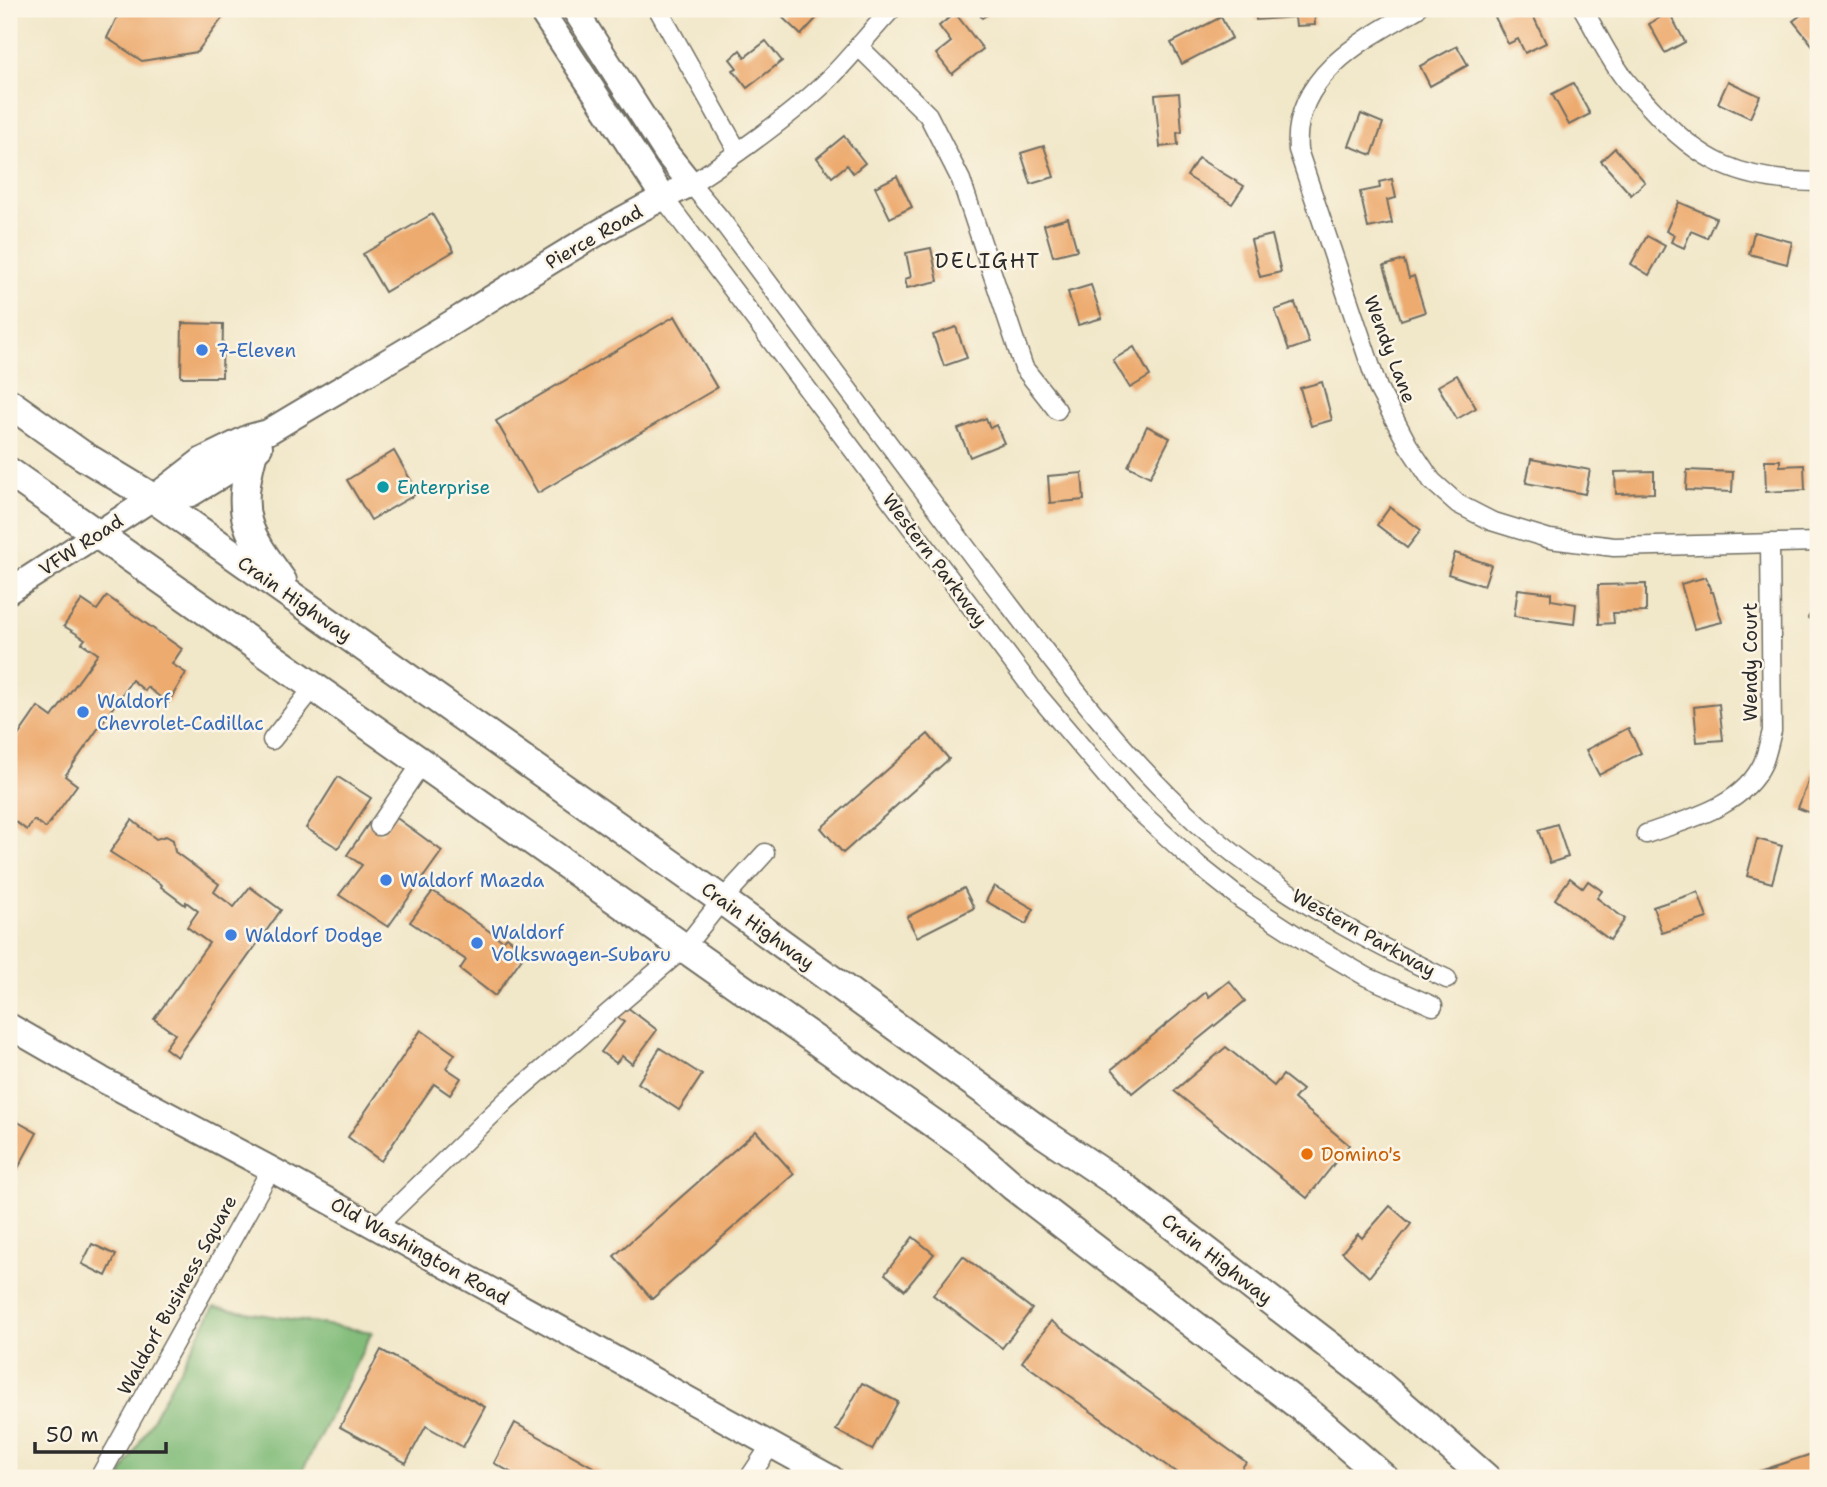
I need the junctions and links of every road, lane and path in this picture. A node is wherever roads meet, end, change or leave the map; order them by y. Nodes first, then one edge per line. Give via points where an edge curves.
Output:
1 (540, 9) edge
2 (574, 9) edge
3 (658, 9) edge
4 (892, 9) edge
5 (1417, 9) edge
6 (1583, 9) edge
7 (858, 46) junction
8 (738, 152) junction
9 (1818, 182) edge
10 (691, 184) junction
11 (663, 197) junction
12 (9, 403) edge
13 (1058, 410) dead end
14 (260, 443) junction
15 (9, 472) edge
16 (153, 498) junction
17 (98, 534) junction
18 (1818, 542) edge
19 (1770, 543) junction
20 (9, 591) edge
21 (294, 598) junction
22 (314, 687) junction
23 (272, 740) dead end
24 (422, 764) junction
25 (379, 826) dead end
26 (1646, 834) dead end
27 (765, 853) dead end
28 (722, 900) junction
29 (684, 947) junction
30 (1447, 979) dead end
31 (1433, 1006) dead end
32 (9, 1026) edge
33 (271, 1169) junction
34 (376, 1227) junction
35 (771, 1445) junction
36 (99, 1478) edge
37 (749, 1478) edge
38 (831, 1478) edge
39 (1384, 1478) edge
40 (1486, 1478) edge

1 - 11 main road, Western Parkway
2 - 10 main road, Western Parkway via 667,155
3 - 8 street
4 - 7 street, Pierce Road
5 - 19 street, Wendy Lane via 1349,51 1320,78 1302,110 1297,139 1378,388 1408,445 1432,481 1458,504 1550,539 1614,547
6 - 9 street via 1624,78 1683,142 1741,173
7 - 8 street, Pierce Road via 800,106
7 - 13 street via 928,115 961,180 1024,368
8 - 10 street, Pierce Road
10 - 11 main road, Pierce Road
10 - 30 street, Western Parkway via 1116,741 1197,822 1253,868 1389,952
11 - 14 main road, Pierce Road
11 - 31 street, Western Parkway via 1035,692 1125,798 1242,900 1367,977
12 - 16 highway, Crain Highway
14 - 16 main road, Pierce Road via 191,494
14 - 21 highway via 244,492 244,513 260,551
15 - 17 highway
16 - 17 main road, VFW Road
16 - 21 highway, Crain Highway
17 - 20 main road, VFW Road
17 - 22 highway
18 - 19 street, Wendy Lane
19 - 26 street, Wendy Court via 1772,732 1764,761 1754,779 1734,797
21 - 28 highway, Crain Highway
22 - 23 street
22 - 24 highway
24 - 25 street
24 - 29 highway
27 - 28 street
28 - 29 street
28 - 40 highway, Crain Highway via 1122,1186 1379,1384
29 - 34 street via 507,1100
29 - 39 highway via 974,1152
32 - 33 main road, Old Washington Road
33 - 34 main road, Old Washington Road
33 - 36 street, Waldorf Business Square
34 - 35 main road, Old Washington Road
35 - 37 street
35 - 38 main road, Old Washington Road

